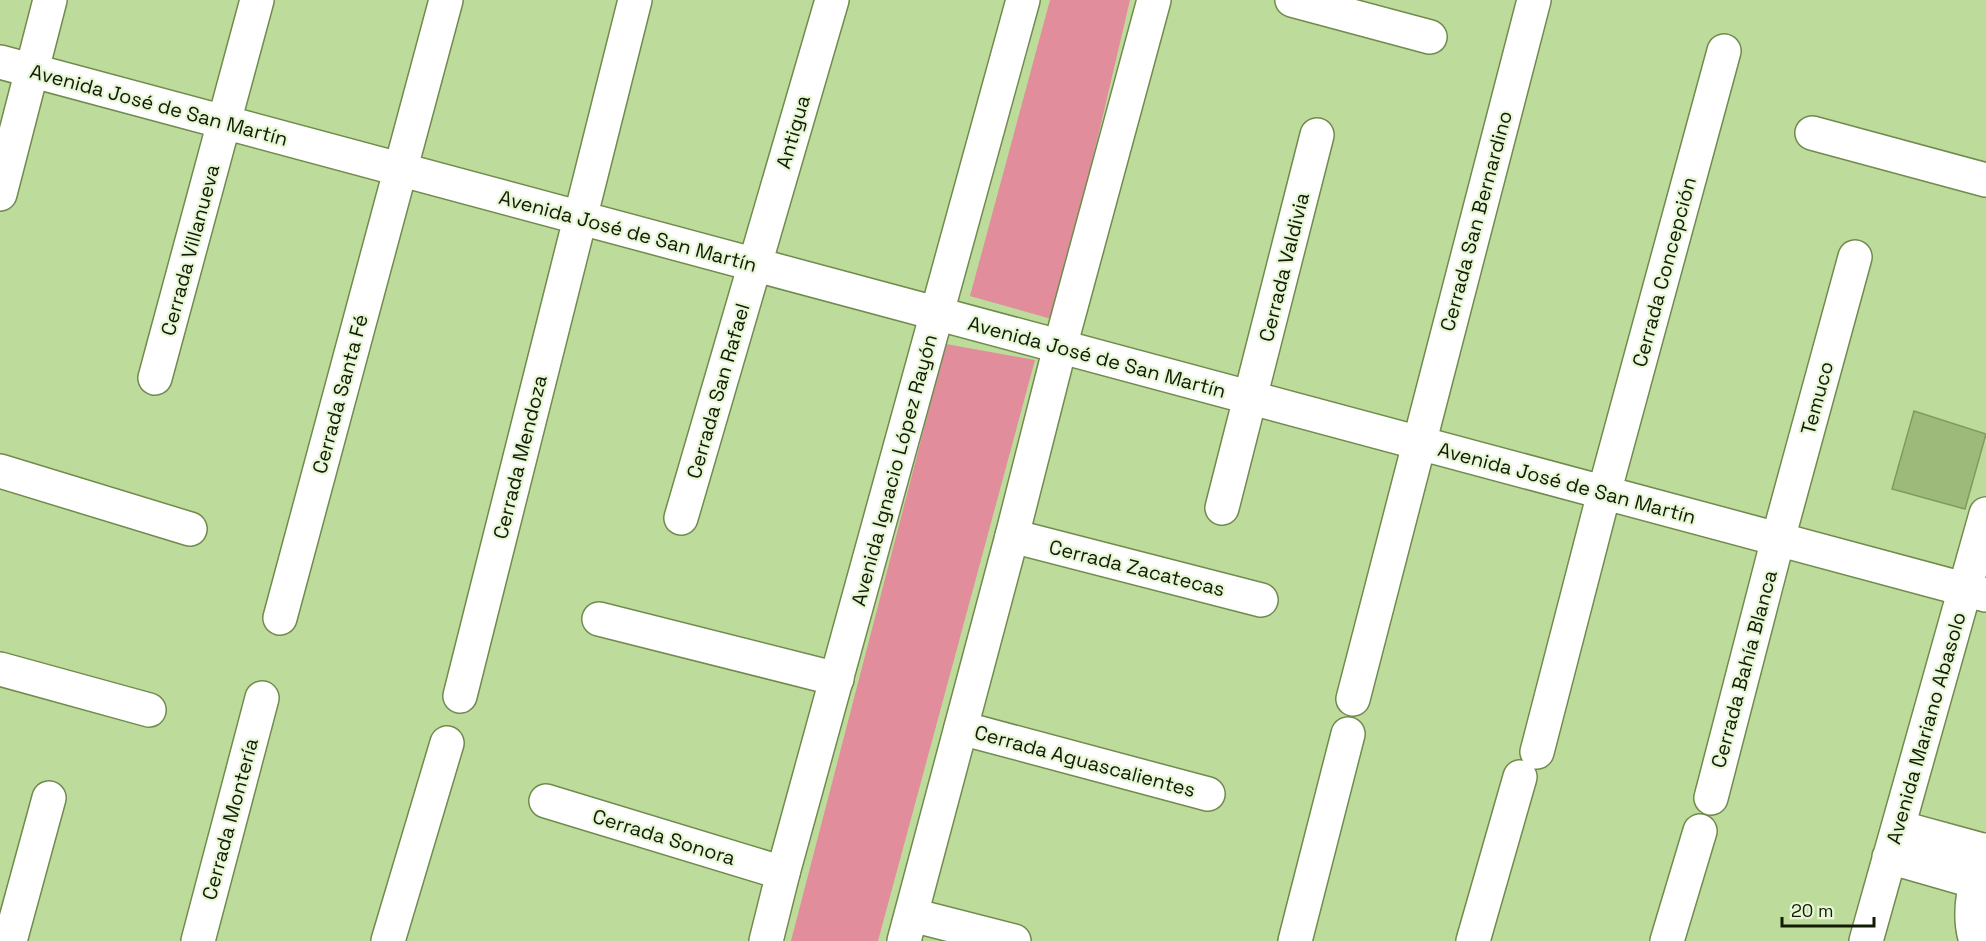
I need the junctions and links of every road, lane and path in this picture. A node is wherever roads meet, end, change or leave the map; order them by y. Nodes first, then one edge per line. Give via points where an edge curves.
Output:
1 (50, 0) edge
2 (257, 0) edge
3 (446, 0) edge
4 (635, 0) edge
5 (832, 0) edge
6 (1023, 0) edge
7 (1154, 0) edge
8 (1292, 0) edge
9 (1534, 0) edge
10 (1430, 37) dead end
11 (1724, 51) dead end
12 (0, 62) edge
13 (32, 71) junction
14 (224, 122) junction
15 (1812, 133) dead end
16 (1317, 135) dead end
17 (401, 170) junction
18 (1986, 180) edge
19 (0, 194) edge
20 (580, 218) junction
21 (1855, 257) dead end
22 (755, 265) junction
23 (937, 314) junction
24 (1060, 347) junction
25 (155, 378) dead end
26 (1251, 398) junction
27 (1420, 443) junction
28 (0, 471) edge
29 (1604, 493) junction
30 (1222, 508) dead end
31 (1986, 514) edge
32 (681, 518) dead end
33 (190, 529) dead end
34 (1012, 536) junction
35 (1778, 539) junction
36 (1976, 593) edge
37 (1261, 600) dead end
38 (280, 618) dead end
39 (599, 619) dead end
40 (0, 669) edge
41 (837, 679) junction
42 (460, 696) dead end
43 (262, 698) dead end
44 (1353, 699) dead end
45 (148, 710) dead end
46 (961, 728) junction
47 (1348, 734) dead end
48 (447, 743) dead end
49 (1208, 794) dead end
50 (49, 798) dead end
51 (1711, 798) dead end
52 (546, 801) dead end
53 (1700, 831) dead end
54 (1894, 842) junction
55 (1986, 850) edge
56 (783, 873) junction
57 (1976, 882) junction
58 (908, 928) edge
59 (10, 941) edge
60 (198, 941) edge
61 (388, 941) edge
62 (766, 941) edge
63 (1014, 941) edge
64 (1295, 941) edge
65 (1473, 941) edge
66 (1667, 941) edge
67 (1866, 941) edge
68 (1976, 941) edge

1 - 13 street
2 - 14 street, Cerrada Villanueva
3 - 17 street, Cerrada Santa Fé
4 - 20 street, Cerrada Mendoza
5 - 22 street, Antigua
6 - 23 street, Avenida Ignacio López Rayón
7 - 24 street
8 - 10 street
9 - 27 street, Cerrada San Bernardino
11 - 29 street, Cerrada Concepción
12 - 13 street, Avenida José de San Martín
13 - 14 street, Avenida José de San Martín
13 - 19 street
14 - 17 street, Avenida José de San Martín
14 - 25 street, Cerrada Villanueva
15 - 18 street
16 - 26 street, Cerrada Valdivia
17 - 20 street, Avenida José de San Martín
17 - 38 street, Cerrada Santa Fé
20 - 22 street, Avenida José de San Martín
20 - 42 street, Cerrada Mendoza
21 - 35 street, Temuco
22 - 23 street, Avenida José de San Martín
22 - 32 street, Cerrada San Rafael
23 - 24 street, Avenida José de San Martín
23 - 41 street, Avenida Ignacio López Rayón
24 - 26 street, Avenida José de San Martín
24 - 34 street
26 - 27 street, Avenida José de San Martín
26 - 30 street, Cerrada Valdivia
27 - 29 street, Avenida José de San Martín
27 - 44 street, Cerrada San Bernardino
28 - 33 street
29 - 35 street, Avenida José de San Martín
29 - 65 street, Cerrada Concepción via 1529,765
31 - 36 street, Avenida Mariano Abasolo
34 - 37 street, Cerrada Zacatecas
34 - 46 street
35 - 36 street, Avenida José de San Martín
35 - 51 street, Cerrada Bahía Blanca
36 - 54 street, Avenida Mariano Abasolo
39 - 41 street
40 - 45 street
41 - 56 street, Avenida Ignacio López Rayón
43 - 60 street, Cerrada Montería
46 - 49 street, Cerrada Aguascalientes
46 - 58 street
47 - 64 street
48 - 61 street
50 - 59 street
52 - 56 street, Cerrada Sonora
53 - 66 street
54 - 55 street
54 - 57 street
54 - 67 street, Avenida Mariano Abasolo
55 - 57 street
56 - 62 street, Avenida Ignacio López Rayón
57 - 68 street via 1971,922
58 - 63 street

